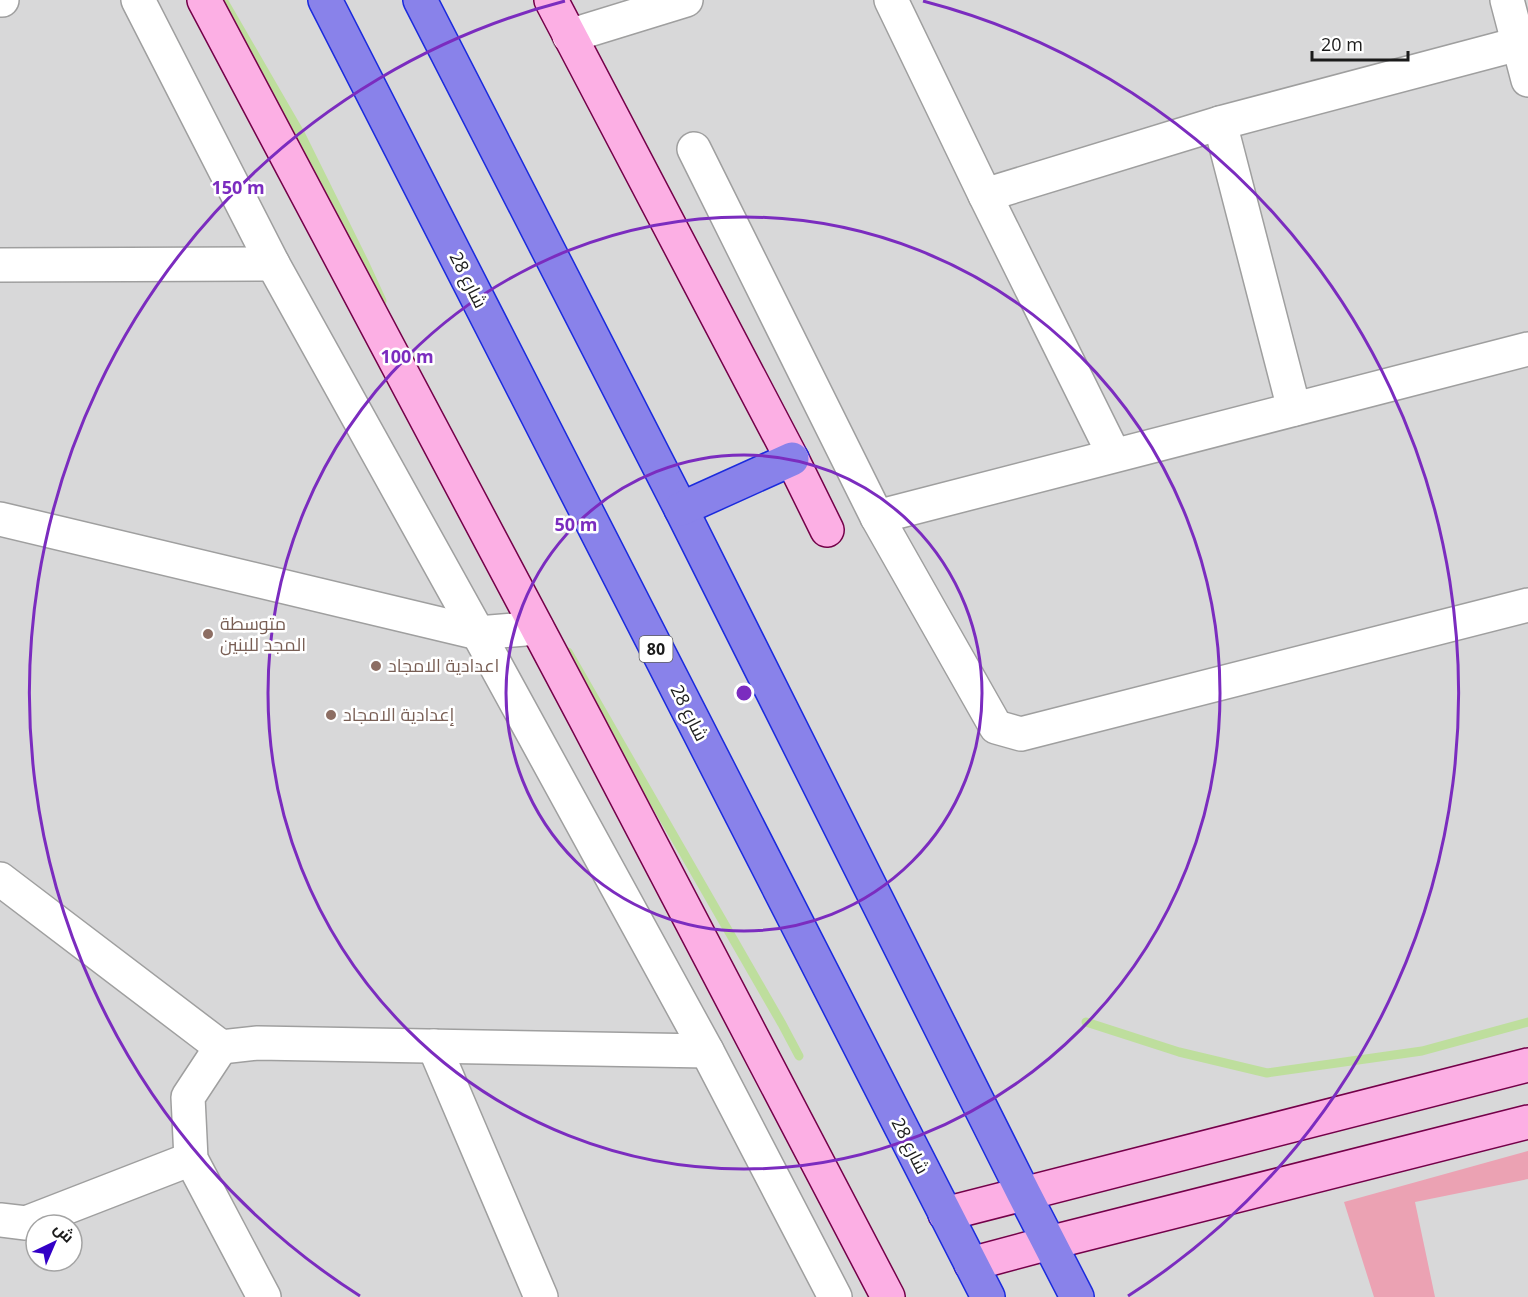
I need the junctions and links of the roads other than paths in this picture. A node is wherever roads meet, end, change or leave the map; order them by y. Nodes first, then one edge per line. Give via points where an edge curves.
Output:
1 (138, 0) edge
2 (204, 0) edge
3 (325, 0) edge
4 (420, 0) edge
5 (551, 0) edge
6 (686, 0) edge
7 (891, 0) edge
8 (1507, 0) edge
9 (569, 36) junction
10 (1518, 44) junction
11 (1528, 80) edge
12 (1220, 123) junction
13 (694, 149) dead end
14 (985, 195) junction
15 (273, 264) junction
16 (0, 265) edge
17 (1528, 348) edge
18 (1294, 409) junction
19 (1114, 455) junction
20 (792, 459) junction
21 (681, 509) junction
22 (877, 517) junction
23 (0, 519) edge
24 (828, 530) dead end
25 (1528, 605) edge
26 (537, 628) junction
27 (478, 633) junction
28 (0, 879) edge
29 (434, 1046) junction
30 (220, 1047) junction
31 (707, 1051) junction
32 (1528, 1065) edge
33 (1528, 1122) edge
34 (191, 1160) junction
35 (1024, 1194) junction
36 (945, 1214) junction
37 (0, 1220) edge
38 (1049, 1243) junction
39 (971, 1264) junction
40 (264, 1297) edge
41 (542, 1297) edge
42 (835, 1297) edge
43 (888, 1297) edge
44 (988, 1297) edge
45 (1077, 1297) edge

1 - 15 street
2 - 26 main road
3 - 36 highway, شارع 28 / 80
4 - 21 highway
5 - 9 main road
6 - 9 street
7 - 14 street
8 - 10 street
9 - 20 main road
10 - 11 street
10 - 12 street
12 - 14 street
12 - 18 street
13 - 22 street
14 - 19 street
15 - 16 street
15 - 27 street
17 - 18 street
18 - 19 street
19 - 22 street
20 - 21 highway
20 - 24 main road
21 - 35 highway
22 - 25 street via 996,727 1021,734
23 - 27 street
26 - 27 street
26 - 43 main road
27 - 31 street
28 - 30 street
29 - 30 street via 258,1043
29 - 31 street
29 - 41 street
30 - 34 street via 188,1097
31 - 42 street
32 - 35 main road
33 - 38 main road
34 - 37 street via 26,1223
34 - 40 street
35 - 36 main road
35 - 38 highway
36 - 39 highway, شارع 28 / 80
38 - 39 main road
38 - 45 highway
39 - 44 highway, شارع 28 / 80

